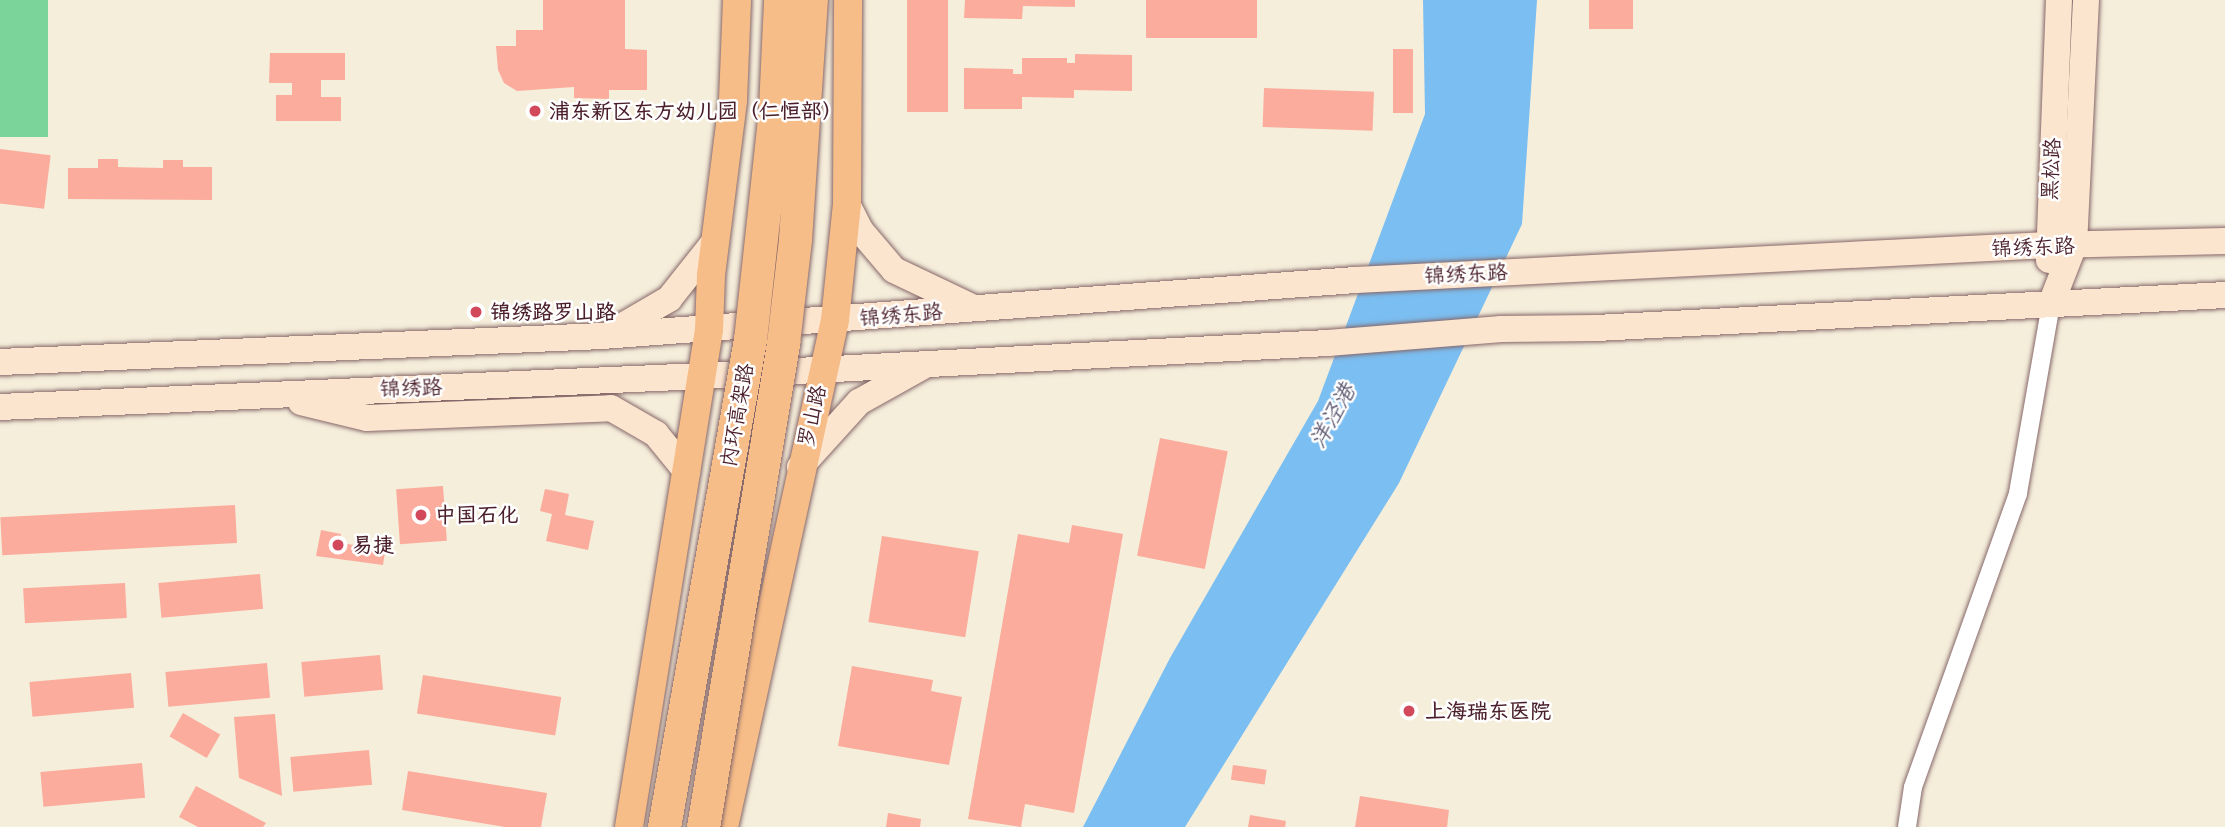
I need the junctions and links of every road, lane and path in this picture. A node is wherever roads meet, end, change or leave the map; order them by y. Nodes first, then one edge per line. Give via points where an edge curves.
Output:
1 (737, 0) edge
2 (780, 0) edge
3 (811, 0) edge
4 (848, 0) edge
5 (2059, 0) edge
6 (2086, 0) edge
7 (846, 204) junction
8 (715, 241) junction
9 (2225, 241) edge
10 (2048, 245) junction
11 (2074, 246) junction
12 (2225, 295) edge
13 (2052, 304) junction
14 (977, 309) junction
15 (835, 320) junction
16 (709, 330) junction
17 (603, 337) junction
18 (0, 362) edge
19 (929, 363) junction
20 (823, 369) junction
21 (702, 376) junction
22 (268, 395) junction
23 (0, 407) edge
24 (800, 467) junction
25 (687, 472) junction
26 (629, 827) edge
27 (664, 827) edge
28 (703, 827) edge
29 (724, 827) edge
30 (1907, 827) edge

1 - 8 main road via 733,100
2 - 27 highway, 内环高架路, bridge via 775,108 750,340
3 - 28 highway, 内环高架路, bridge via 795,240 780,370
4 - 7 main road, 罗山路
5 - 10 main road, 黑松路
6 - 11 main road
7 - 14 main road via 860,230 894,270
7 - 15 main road, 罗山路
8 - 16 main road
8 - 17 main road via 669,299
9 - 11 main road, 锦绣东路
10 - 11 main road, 锦绣东路
10 - 13 main road, 黑松路
10 - 14 main road, 锦绣东路 via 1356,280
11 - 13 main road
12 - 13 main road
13 - 19 main road via 1596,328 1502,328 1328,343
13 - 30 street, 黑松路 via 2018,493 1913,787
14 - 15 main road, 锦绣东路
15 - 16 main road, 锦绣东路
15 - 20 main road, 罗山路
16 - 17 main road, 锦绣路
16 - 21 main road
17 - 18 main road, 锦绣路
19 - 20 main road
19 - 24 main road via 859,402
20 - 21 main road, 锦绣路
20 - 24 main road, 罗山路
21 - 22 main road, 锦绣路
21 - 25 main road
22 - 23 main road, 锦绣路
22 - 25 main road via 367,418 611,408 656,434
24 - 29 main road, 罗山路
25 - 26 main road

